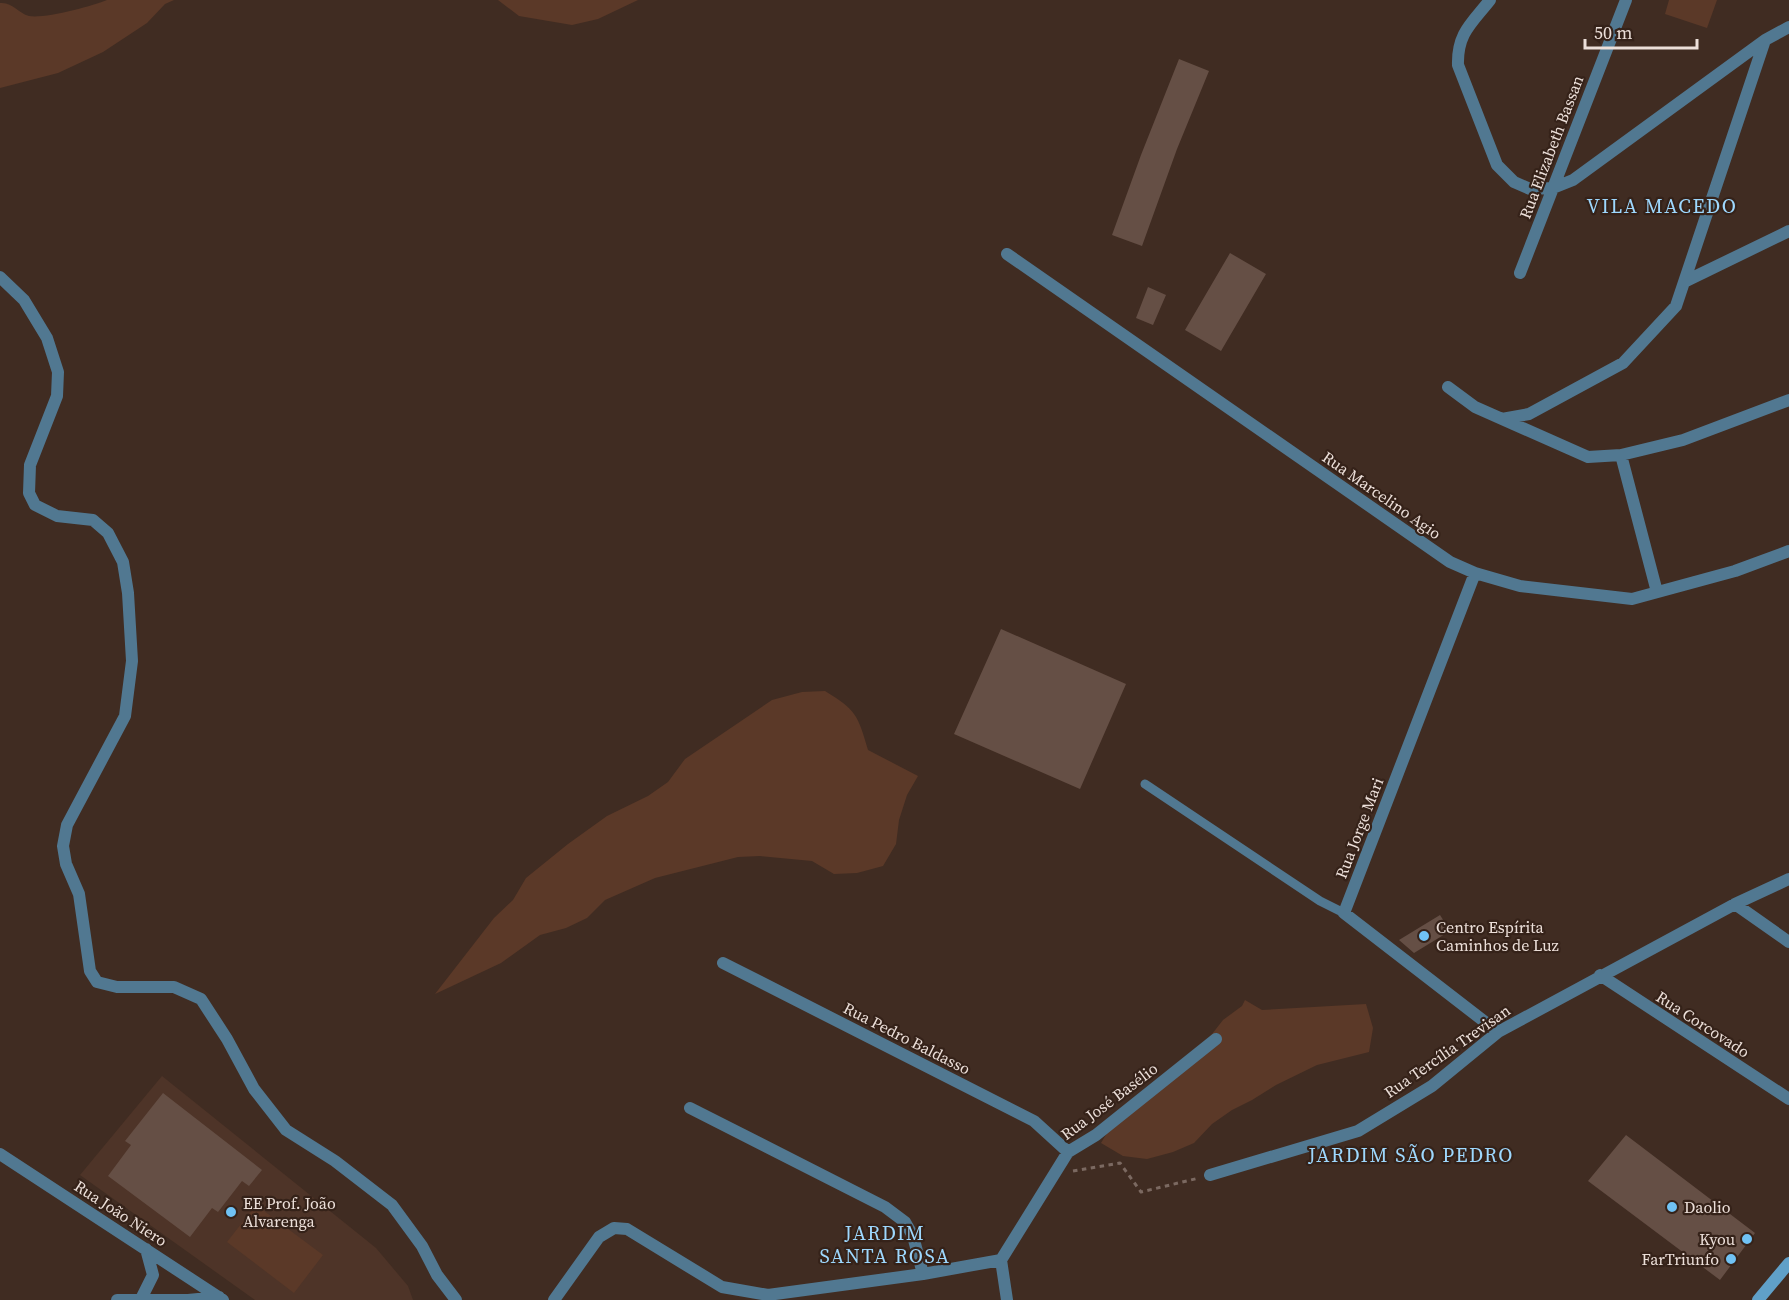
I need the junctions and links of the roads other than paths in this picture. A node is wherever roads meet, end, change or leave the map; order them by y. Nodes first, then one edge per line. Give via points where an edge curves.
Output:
1 (1491, 0) edge
2 (1626, 0) edge
3 (1789, 27) edge
4 (1766, 40) junction
5 (1553, 188) junction
6 (1789, 231) edge
7 (1007, 255) dead end
8 (1520, 273) dead end
9 (0, 277) edge
10 (1686, 280) junction
11 (1448, 387) dead end
12 (1789, 400) edge
13 (1502, 419) junction
14 (1621, 455) junction
15 (1789, 551) edge
16 (1474, 573) junction
17 (1657, 592) junction
18 (1145, 784) dead end
19 (1789, 879) edge
20 (1735, 904) junction
21 (1344, 913) junction
22 (1789, 942) edge
23 (723, 963) dead end
24 (1600, 975) junction
25 (1498, 1032) junction
26 (1216, 1039) dead end
27 (1789, 1099) edge
28 (690, 1108) dead end
29 (1068, 1152) junction
30 (0, 1154) edge
31 (1210, 1175) road end
32 (146, 1249) junction
33 (1001, 1260) junction
34 (1789, 1263) edge
35 (923, 1274) junction
36 (141, 1299) edge
37 (221, 1299) edge
38 (117, 1300) edge
39 (456, 1300) edge
40 (554, 1300) edge
41 (1007, 1300) edge
42 (1758, 1300) edge

1 - 5 street via 1464,33 1458,48 1458,65 1497,165 1514,182 1530,189
2 - 5 street, Rua Elizabeth Bassan
3 - 4 street
4 - 5 street via 1573,180
4 - 10 street
5 - 8 street, Rua Elizabeth Bassan
6 - 10 street
7 - 16 street, Rua Marcelino Agio via 1450,562
9 - 39 street via 24,300 47,338 58,372 57,396 30,465 29,493 34,505 57,516 93,520 108,533 123,562 128,592 132,661 125,716 67,825 63,846 79,894 90,971 97,982 117,987 174,987 201,999 254,1089 286,1130 392,1205
10 - 13 street via 1676,306 1623,363 1529,414
11 - 13 street via 1475,407
12 - 14 street via 1683,440
13 - 14 street via 1588,458
14 - 17 street
15 - 17 street, Rua Marcelino Agio via 1736,571
16 - 17 street, Rua Marcelino Agio via 1520,586 1632,598
16 - 21 street, Rua Jorge Mari
18 - 21 lane
19 - 20 street, Rua Tercília Trevisan
20 - 22 street
20 - 24 street, Rua Tercília Trevisan
21 - 25 street
23 - 29 street, Rua Pedro Baldasso via 1034,1120
24 - 25 street, Rua Tercília Trevisan
24 - 27 street, Rua Corcovado
25 - 31 street, Rua Tercília Trevisan via 1432,1086 1358,1131
26 - 29 street, Rua José Basélio via 1096,1135
28 - 35 street via 891,1212 905,1222 913,1236
29 - 33 street, Rua José Basélio
30 - 32 street, Rua João Niero
32 - 36 street via 153,1275
32 - 37 street, Rua João Niero
33 - 35 street
33 - 41 street
34 - 42 main road
35 - 40 street via 768,1295 722,1287 627,1229 614,1228 599,1237
36 - 37 street
36 - 38 street

